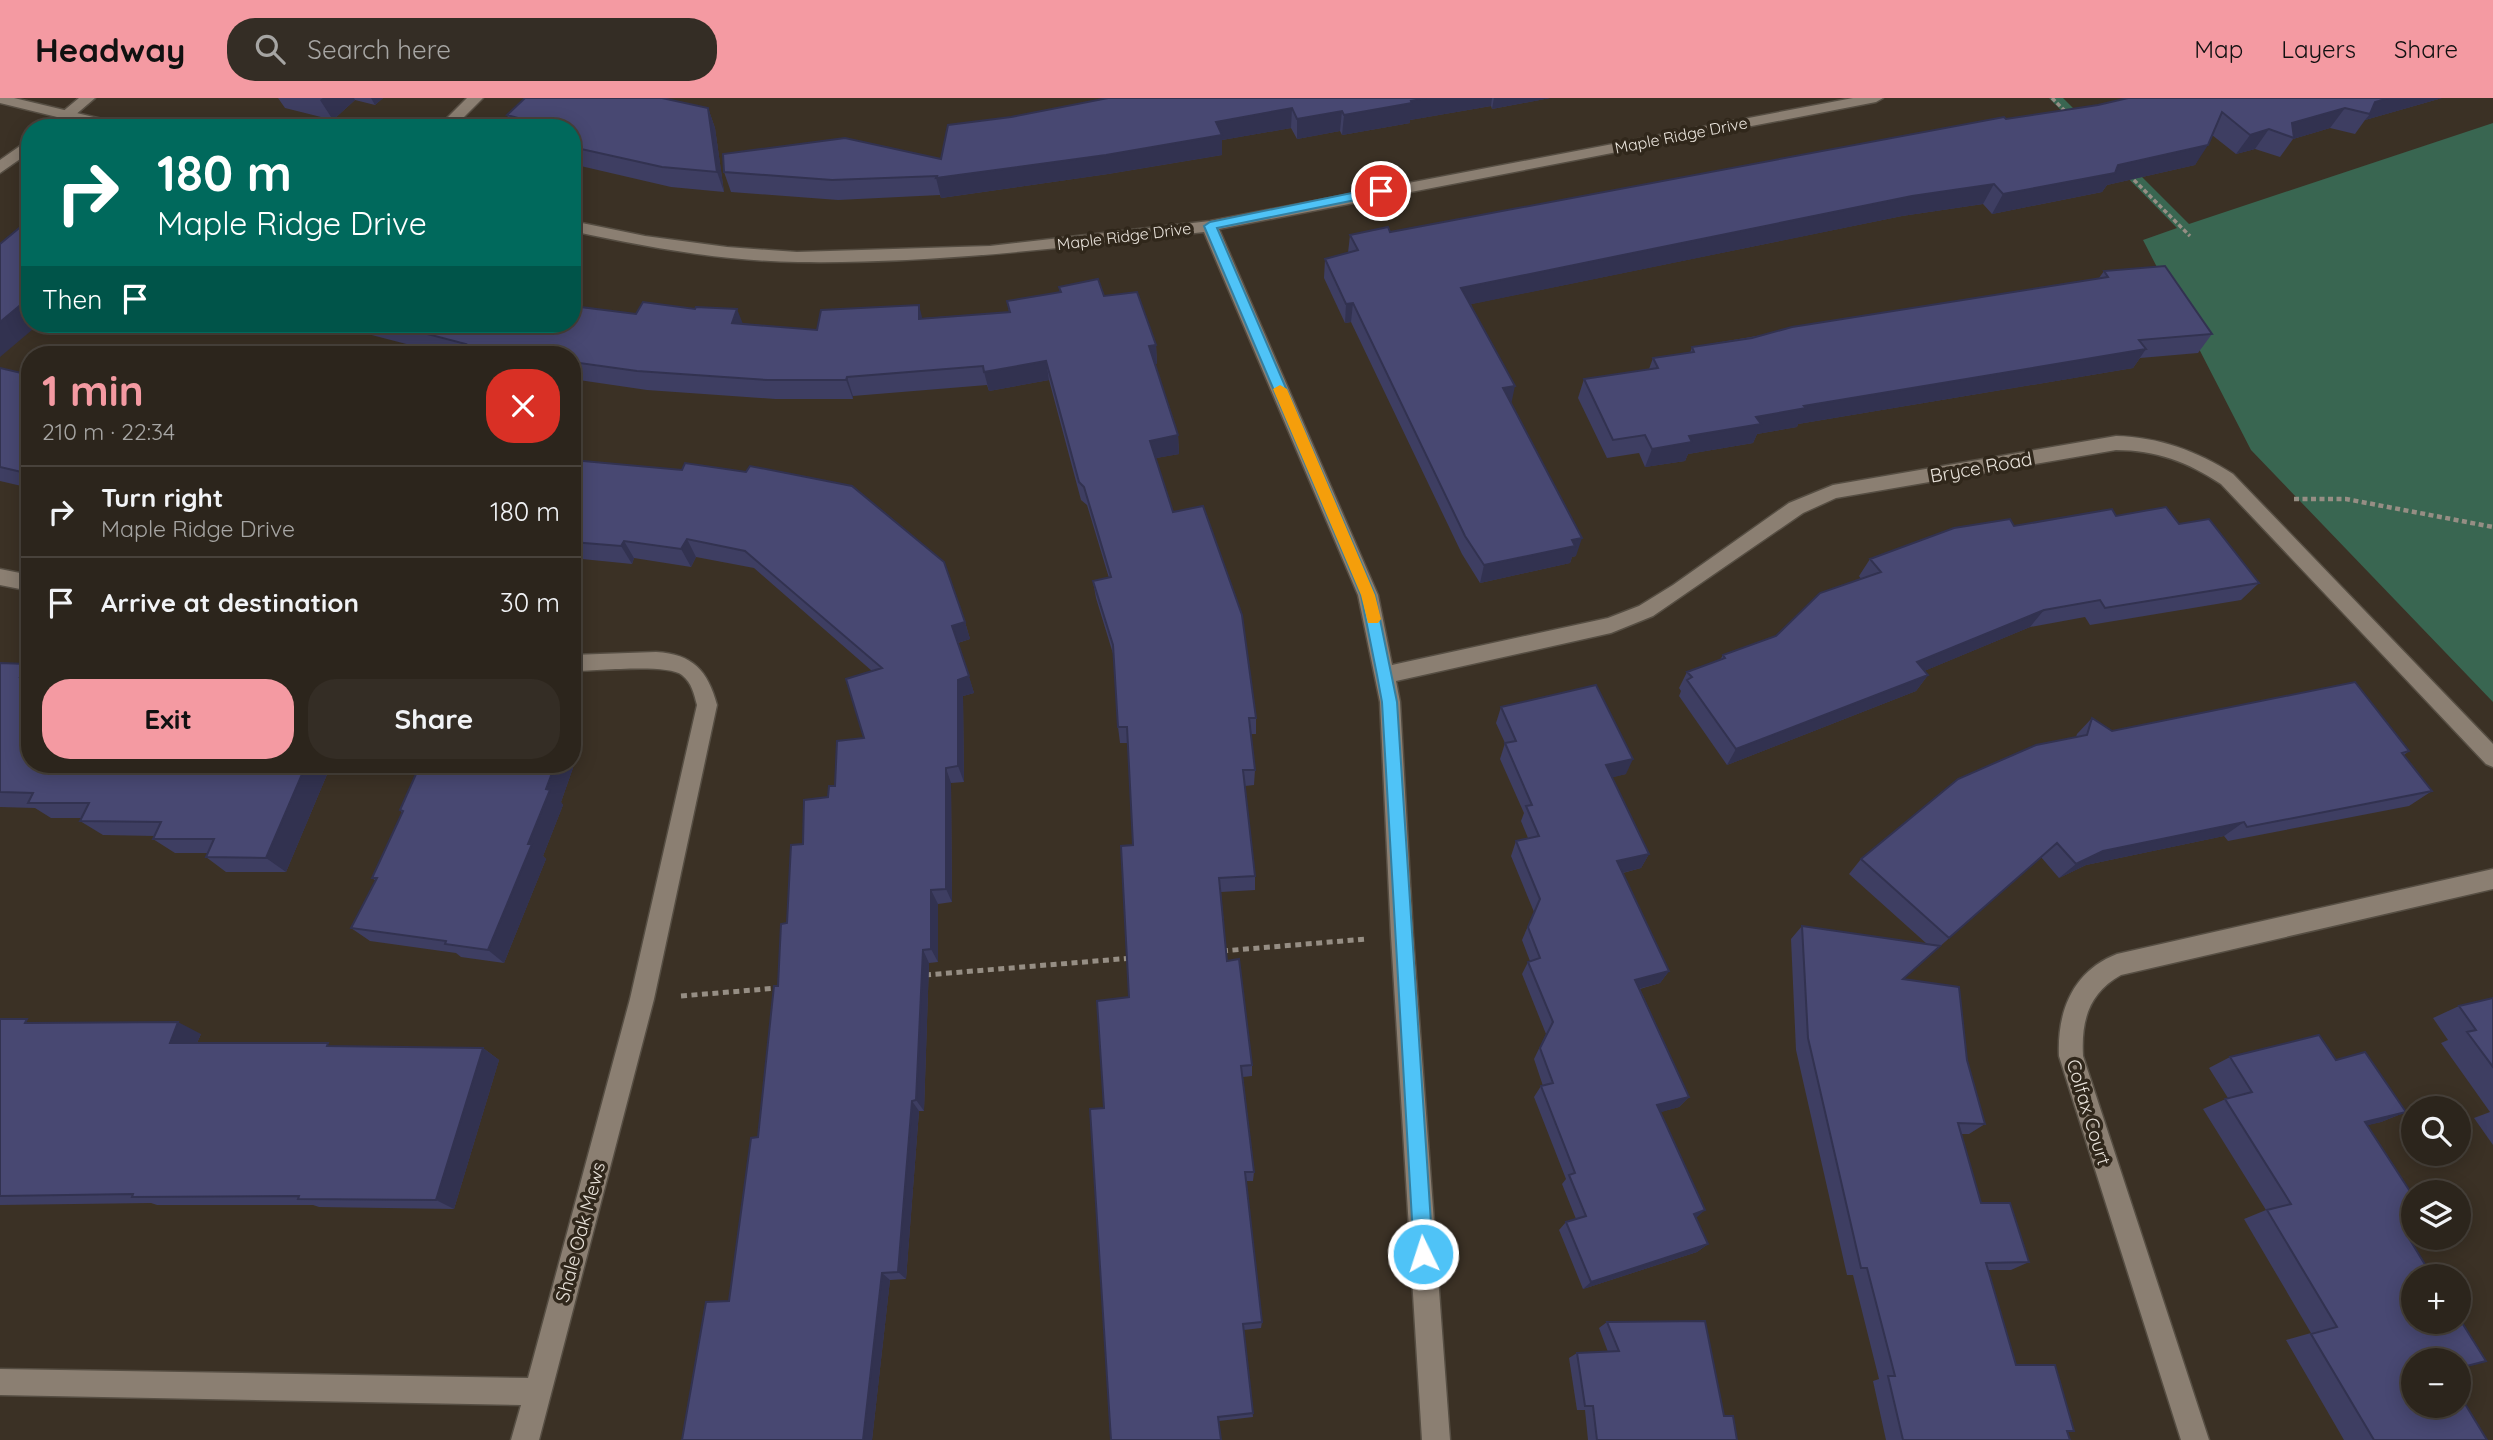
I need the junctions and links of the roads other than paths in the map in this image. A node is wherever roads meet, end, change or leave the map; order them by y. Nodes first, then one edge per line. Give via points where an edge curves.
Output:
1 (88, 98) edge
2 (476, 98) edge
3 (1876, 98) edge
4 (0, 99) edge
5 (66, 116) junction
6 (62, 119) edge
7 (80, 119) edge
8 (454, 119) edge
9 (21, 151) edge
10 (0, 168) edge
11 (1210, 226) junction
12 (581, 228) edge
13 (0, 577) edge
14 (21, 581) edge
15 (581, 663) edge
16 (1385, 675) junction
17 (2493, 758) edge
18 (2493, 879) edge
19 (0, 1382) edge
20 (538, 1392) junction
21 (525, 1440) edge
22 (1436, 1440) edge
23 (2195, 1440) edge

1 - 5 street
2 - 8 street
3 - 11 street, Maple Ridge Drive
4 - 5 street
5 - 6 street
5 - 7 street
9 - 10 street
11 - 12 street, Maple Ridge Drive via 990,251 797,257 645,242
11 - 16 street via 1368,595
13 - 14 street
15 - 20 street, Shale Oak Mews via 673,660 691,671 707,705 642,999
16 - 17 street, Bryce Road via 1611,625 1680,590 1796,508 1833,492 2127,443 2150,445 2196,460 2227,480
16 - 22 street
18 - 23 street, Colfax Court via 2117,965 2080,996 2070,1024 2071,1056
19 - 20 street
20 - 21 street, Shale Oak Mews

